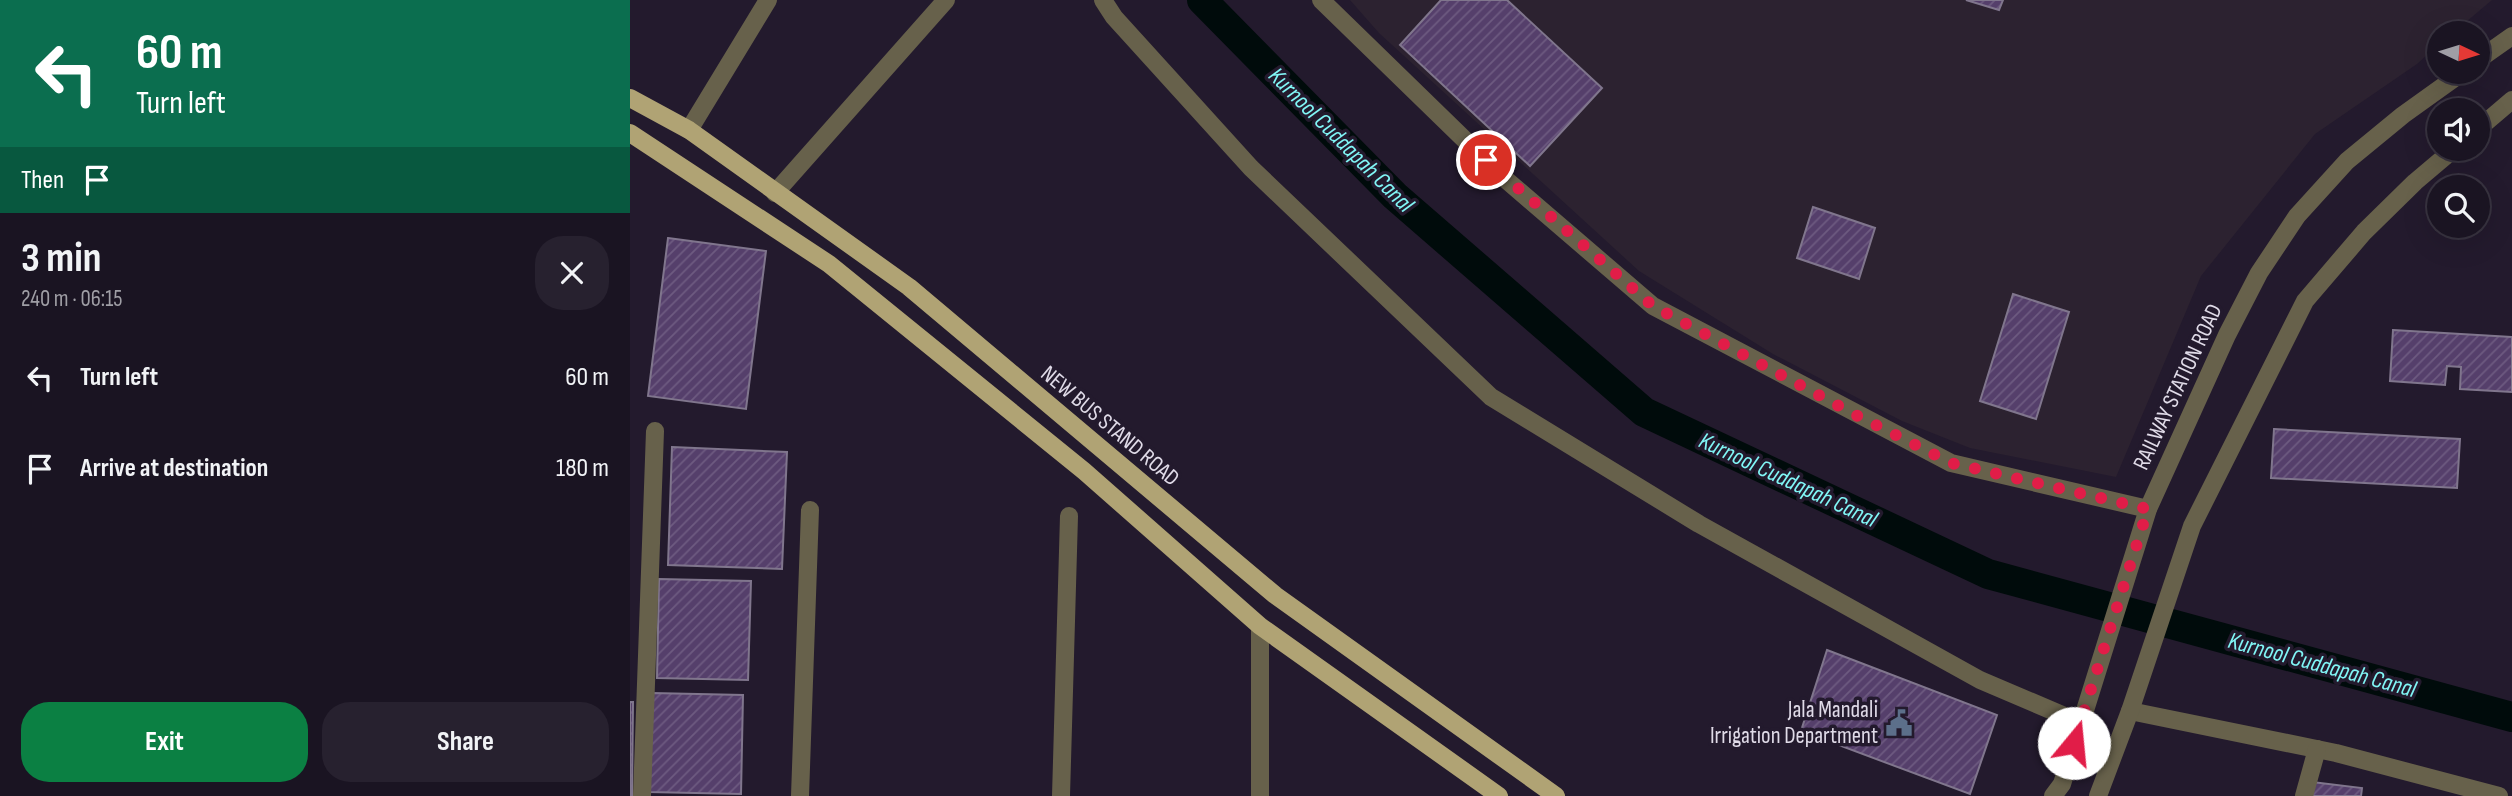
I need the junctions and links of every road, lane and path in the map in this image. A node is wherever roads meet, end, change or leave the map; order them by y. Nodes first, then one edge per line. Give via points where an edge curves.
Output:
1 (768, 0) edge
2 (946, 0) edge
3 (1103, 0) edge
4 (1321, 0) edge
5 (2512, 36) edge
6 (2490, 52) edge
7 (2446, 84) edge
8 (630, 98) edge
9 (2512, 100) edge
10 (2490, 119) edge
11 (689, 130) junction
12 (630, 133) edge
13 (2440, 161) edge
14 (775, 192) junction
15 (655, 431) dead end
16 (2148, 509) junction
17 (810, 510) dead end
18 (1069, 516) dead end
19 (1260, 626) junction
20 (2130, 710) junction
21 (2081, 723) junction
22 (2317, 749) junction
23 (642, 796) edge
24 (800, 796) edge
25 (1061, 796) edge
26 (1260, 796) edge
27 (1499, 796) edge
28 (1556, 796) edge
29 (2053, 796) edge
30 (2098, 796) edge
31 (2304, 796) edge
32 (2499, 796) edge

1 - 11 street
2 - 14 street
3 - 21 street via 1251,168 1491,397 1699,524 1980,680
4 - 16 street via 1504,178 1653,306 1951,463
5 - 6 street
7 - 16 street, RAILWAY STATION ROAD via 2347,162 2297,216 2259,273 2227,335
8 - 11 main road, NEW BUS STAND ROAD
9 - 10 street
11 - 14 main road, NEW BUS STAND ROAD
12 - 19 main road via 829,264 1084,471
13 - 20 street via 2364,233 2305,301 2192,526
14 - 28 main road, NEW BUS STAND ROAD via 909,287 1275,595
15 - 23 street
16 - 21 street, RAILWAY STATION ROAD
17 - 24 street
18 - 25 street
19 - 26 street
19 - 27 main road
20 - 22 street
20 - 30 street
21 - 29 street, RAILWAY STATION ROAD via 2062,784
22 - 31 street
22 - 32 street

